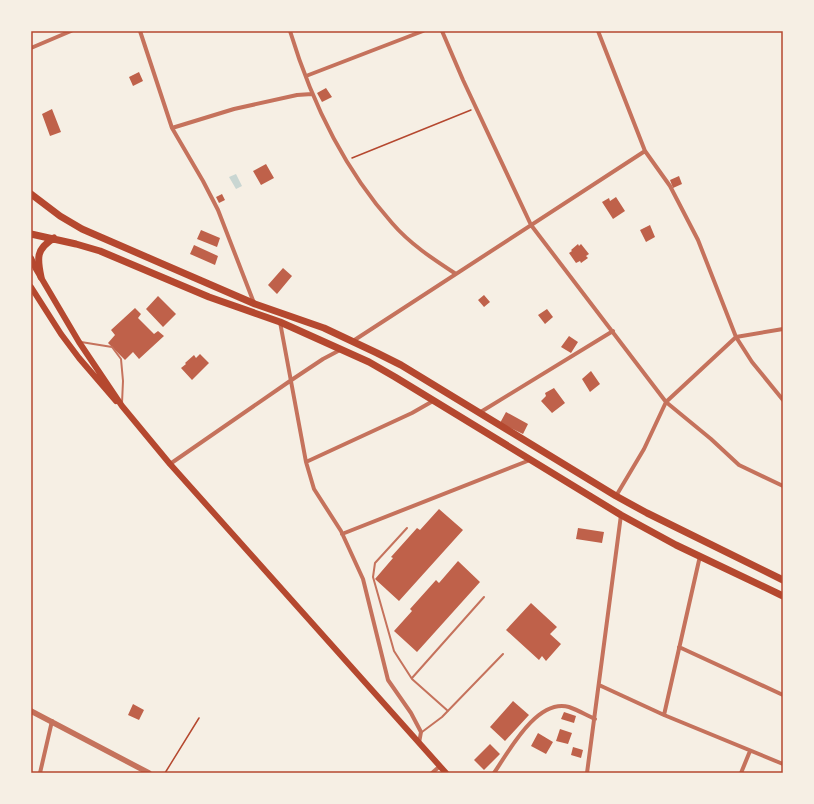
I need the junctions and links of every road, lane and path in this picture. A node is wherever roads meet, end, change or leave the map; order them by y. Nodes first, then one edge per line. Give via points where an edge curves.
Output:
1 (71, 31) edge
2 (140, 31) edge
3 (290, 31) edge
4 (422, 31) edge
5 (442, 31) edge
6 (598, 31) edge
7 (31, 48) edge
8 (306, 76) junction
9 (312, 94) junction
10 (476, 108) junction
11 (172, 128) junction
12 (645, 151) junction
13 (347, 160) junction
14 (31, 194) edge
15 (532, 225) junction
16 (31, 234) edge
17 (54, 238) junction
18 (31, 258) edge
19 (456, 274) junction
20 (41, 277) junction
21 (31, 287) edge
22 (255, 304) junction
23 (280, 322) junction
24 (783, 328) edge
25 (613, 331) junction
26 (736, 337) junction
27 (353, 341) junction
28 (79, 342) junction
29 (341, 349) junction
30 (290, 381) junction
31 (433, 400) junction
32 (783, 400) edge
33 (666, 402) junction
34 (122, 406) junction
35 (479, 413) junction
36 (531, 460) junction
37 (306, 462) junction
38 (170, 464) junction
39 (783, 486) edge
40 (616, 496) junction
41 (621, 515) junction
42 (406, 528) dead end
43 (342, 534) junction
44 (700, 556) junction
45 (783, 580) edge
46 (783, 596) edge
47 (484, 597) dead end
48 (679, 647) junction
49 (503, 654) dead end
50 (412, 679) junction
51 (599, 685) junction
52 (783, 695) edge
53 (31, 711) edge
54 (448, 711) junction
55 (664, 716) junction
56 (199, 718) dead end
57 (594, 719) junction
58 (52, 721) junction
59 (421, 732) junction
60 (420, 743) junction
61 (750, 751) junction
62 (783, 764) edge
63 (440, 766) junction
64 (40, 773) edge
65 (149, 773) edge
66 (165, 773) edge
67 (432, 773) edge
68 (446, 773) edge
69 (494, 773) edge
70 (588, 773) edge
71 (741, 773) edge

1 - 7 street
2 - 11 street
3 - 8 street
4 - 8 street
5 - 10 street
6 - 12 street
8 - 9 street
9 - 11 street via 297,95 234,110
9 - 13 street
10 - 13 path
10 - 15 street
11 - 22 street via 218,210
12 - 15 street
12 - 26 street via 670,186 698,240
13 - 19 street via 392,224 412,243
14 - 22 main road via 82,229
15 - 19 street
15 - 25 street
16 - 17 main road
17 - 20 main road via 39,253
17 - 23 main road via 100,251 209,297
18 - 20 main road
19 - 27 street
20 - 28 main road
21 - 34 main road via 61,334
22 - 27 main road
23 - 29 main road
23 - 30 street
24 - 26 street
25 - 33 street
25 - 35 street
26 - 32 street via 752,362
26 - 33 street
27 - 35 main road via 401,365
28 - 34 main road
28 - 34 lane via 112,347 121,360
29 - 30 street
29 - 31 main road
30 - 37 street
30 - 38 street
31 - 36 main road
31 - 37 street via 412,414
33 - 39 street via 739,465
33 - 40 street via 644,449
34 - 38 main road
35 - 40 main road
36 - 41 main road
36 - 43 street
37 - 43 street via 314,489
38 - 60 main road
40 - 45 main road
41 - 44 main road
41 - 51 street
42 - 50 lane via 375,563 373,577 394,651
43 - 59 street via 363,579 388,680
44 - 46 main road
44 - 48 street
47 - 50 lane
48 - 52 street
48 - 55 street
49 - 54 lane
50 - 54 lane
51 - 55 street
51 - 57 street
53 - 58 street
54 - 59 lane
55 - 61 street
56 - 66 path
57 - 69 street via 568,707 555,707 539,714 530,721
57 - 70 street
58 - 64 street
58 - 65 street
59 - 60 street
60 - 63 main road
61 - 62 street
61 - 71 street
63 - 67 street
63 - 68 main road

